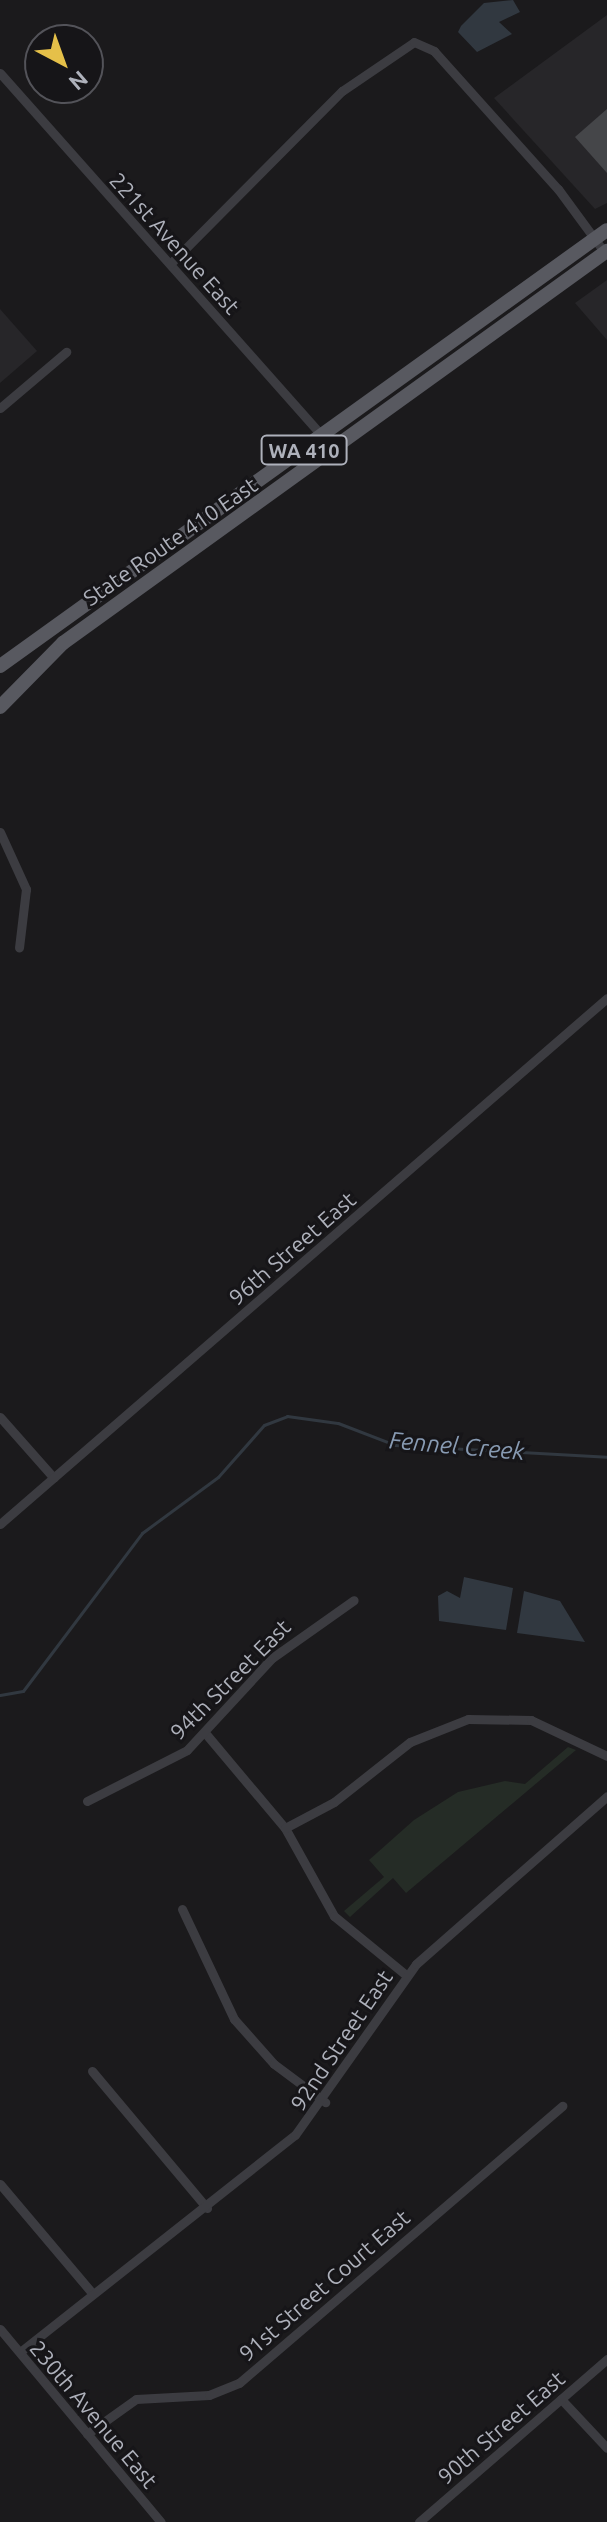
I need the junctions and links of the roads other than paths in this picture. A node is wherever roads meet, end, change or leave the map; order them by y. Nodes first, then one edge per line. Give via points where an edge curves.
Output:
1 (0, 73) edge
2 (601, 234) edge
3 (606, 252) edge
4 (170, 264) junction
5 (66, 352) dead end
6 (0, 408) edge
7 (323, 437) junction
8 (0, 666) edge
9 (0, 707) edge
10 (0, 832) edge
11 (19, 948) dead end
12 (607, 998) edge
13 (0, 1417) edge
14 (54, 1478) junction
15 (0, 1524) edge
16 (354, 1600) dead end
17 (206, 1734) junction
18 (607, 1756) edge
19 (607, 1796) edge
20 (87, 1801) dead end
21 (285, 1828) junction
22 (182, 1909) dead end
23 (406, 1975) junction
24 (92, 2071) dead end
25 (325, 2102) junction
26 (562, 2106) dead end
27 (0, 2184) edge
28 (207, 2208) junction
29 (92, 2293) junction
30 (0, 2329) edge
31 (20, 2352) junction
32 (607, 2359) edge
33 (561, 2399) junction
34 (87, 2434) junction
35 (607, 2448) edge
36 (161, 2522) edge
37 (419, 2522) edge

1 - 4 street, 221st Avenue East
2 - 3 street
2 - 4 street via 434,51 414,42 342,91
2 - 7 main road, State Route 410 East / WA 410
3 - 9 main road, State Route 410 East / WA 410 via 63,643
4 - 7 street, 221st Avenue East
5 - 6 street
7 - 8 main road, State Route 410 East / WA 410
10 - 11 street via 26,889
12 - 14 street, 96th Street East
13 - 14 street
14 - 15 street, 96th Street East
16 - 17 street, 94th Street East via 272,1658
17 - 20 street, 94th Street East via 155,1769
17 - 21 street
18 - 21 street via 556,1728 510,1716 449,1724 410,1742 334,1802
19 - 23 street, 92nd Street East
21 - 23 street via 334,1916
22 - 25 street via 234,2019 274,2064
23 - 25 street, 92nd Street East
24 - 28 street
25 - 28 street, 92nd Street East
26 - 34 street, 91st Street Court East via 239,2383 209,2395 136,2399
27 - 29 street
28 - 29 street, 92nd Street East
29 - 31 street, 92nd Street East
30 - 31 street, 230th Avenue East
31 - 34 street, 230th Avenue East
32 - 33 street, 90th Street East
33 - 35 street
33 - 37 street, 90th Street East
34 - 36 street, 230th Avenue East

